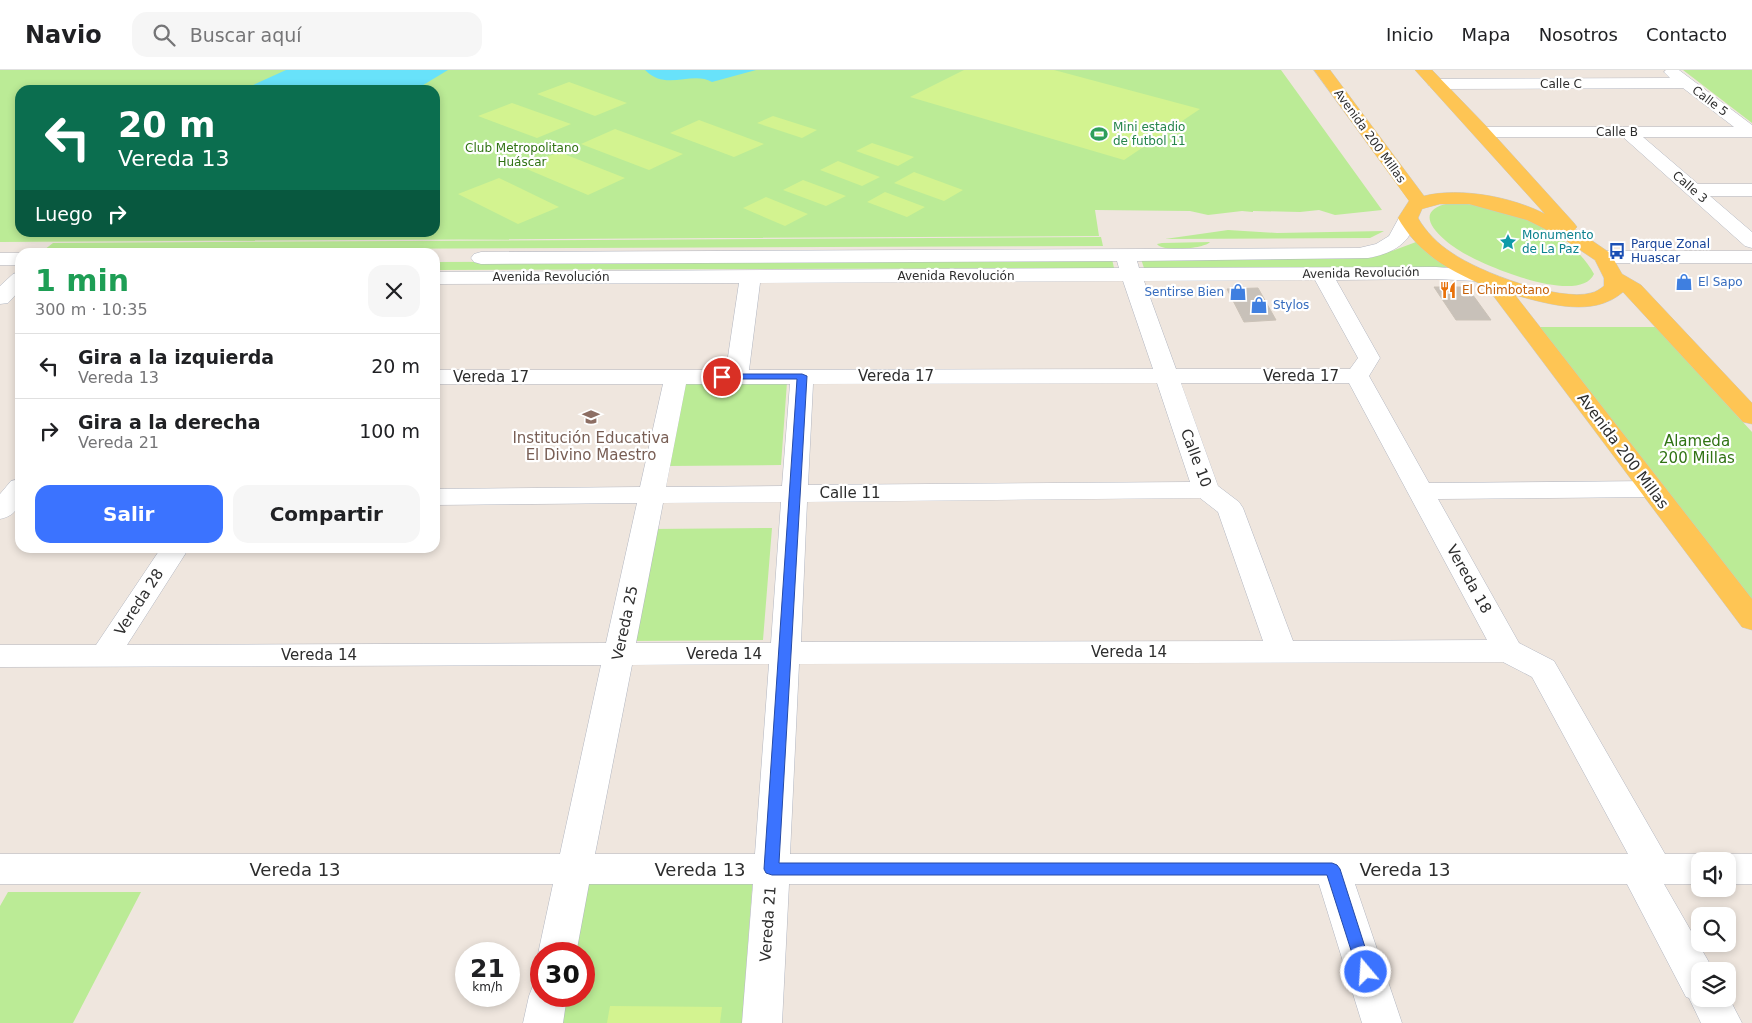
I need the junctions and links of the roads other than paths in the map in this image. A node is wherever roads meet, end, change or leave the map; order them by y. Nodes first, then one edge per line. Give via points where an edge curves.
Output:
1 (1322, 70) edge
2 (1422, 70) edge
3 (1669, 70) edge
4 (1686, 83) junction
5 (1436, 84) junction
6 (1482, 132) junction
7 (1628, 132) junction
8 (1751, 132) edge
9 (1693, 190) junction
10 (1752, 190) edge
11 (1419, 202) junction
12 (1408, 218) junction
13 (1580, 241) junction
14 (1752, 242) edge
15 (1752, 257) edge
16 (465, 258) dead end
17 (1128, 265) junction
18 (11, 266) edge
19 (1610, 269) junction
20 (1752, 271) edge
21 (1322, 274) junction
22 (750, 277) junction
23 (0, 278) edge
24 (440, 278) edge
25 (1486, 278) junction
26 (0, 298) edge
27 (802, 376) junction
28 (1166, 376) junction
29 (1357, 376) junction
30 (440, 377) edge
31 (676, 377) junction
32 (737, 377) junction
33 (1752, 417) edge
34 (1652, 489) junction
35 (1206, 490) junction
36 (1420, 491) junction
37 (795, 494) junction
38 (652, 495) junction
39 (440, 497) edge
40 (172, 553) edge
41 (1752, 620) edge
42 (1282, 651) junction
43 (1508, 651) junction
44 (619, 654) junction
45 (785, 654) junction
46 (0, 656) edge
47 (104, 656) junction
48 (575, 869) junction
49 (772, 869) junction
50 (1332, 869) junction
51 (1646, 869) junction
52 (1691, 869) edge
53 (1736, 869) edge
54 (1752, 869) edge
55 (0, 870) edge
56 (560, 942) edge
57 (1691, 965) edge
58 (546, 1007) edge
59 (1713, 1007) edge
60 (543, 1023) edge
61 (762, 1023) edge
62 (1382, 1023) edge
63 (1722, 1023) edge

1 - 11 main road, Avenida 200 Millas
2 - 5 main road
3 - 4 street, Calle 5
4 - 5 street, Calle C
4 - 8 street, Calle 5
5 - 6 main road
6 - 7 street, Calle B
6 - 13 main road
7 - 8 street, Calle B
7 - 9 street, Calle 3
9 - 10 street
9 - 14 street, Calle 3
11 - 12 main road via 1410,209
11 - 13 main road via 1440,198 1485,201 1534,216
12 - 17 street, Avenida Revolución via 1400,238 1374,252
12 - 25 main road via 1426,242 1448,260
13 - 19 main road
15 - 19 street
16 - 17 street, Avenida Revolución
17 - 21 street, Avenida Revolución
17 - 22 street, Avenida Revolución
17 - 28 street, Calle 10
18 - 23 street
18 - 26 street
19 - 20 street
19 - 25 main road via 1614,288 1606,295 1589,300 1546,295
19 - 33 main road via 1634,290
21 - 25 street, Avenida Revolución via 1436,272
21 - 29 street via 1369,358
22 - 24 street, Avenida Revolución
22 - 32 street
25 - 34 main road, Avenida 200 Millas
27 - 28 street, Vereda 17
27 - 32 street, Vereda 17
27 - 37 street, Vereda 21
28 - 29 street, Vereda 17
28 - 35 street, Calle 10
29 - 36 street, Vereda 18
30 - 31 street, Vereda 17
31 - 32 street, Vereda 17
31 - 38 street, Vereda 25
34 - 36 street
34 - 41 main road, Avenida 200 Millas
35 - 37 street, Calle 11
35 - 42 street, Calle 10 via 1230,508
36 - 43 street, Vereda 18
37 - 38 street, Calle 11
37 - 45 street, Vereda 21
38 - 39 street, Calle 11
38 - 44 street, Vereda 25
40 - 47 street, Vereda 28
42 - 43 street, Vereda 14
42 - 45 street, Vereda 14
43 - 51 street via 1543,669
44 - 45 street, Vereda 14
44 - 47 street, Vereda 14
44 - 48 street, Vereda 25
45 - 49 street, Vereda 21
46 - 47 street, Vereda 14
48 - 49 street, Vereda 13
48 - 55 street, Vereda 13
48 - 56 street, Vereda 25
49 - 50 street, Vereda 13
49 - 61 street, Vereda 21
50 - 51 street, Vereda 13
50 - 62 street
51 - 52 street, Vereda 13
51 - 57 street
53 - 54 street
58 - 60 street
59 - 63 street

